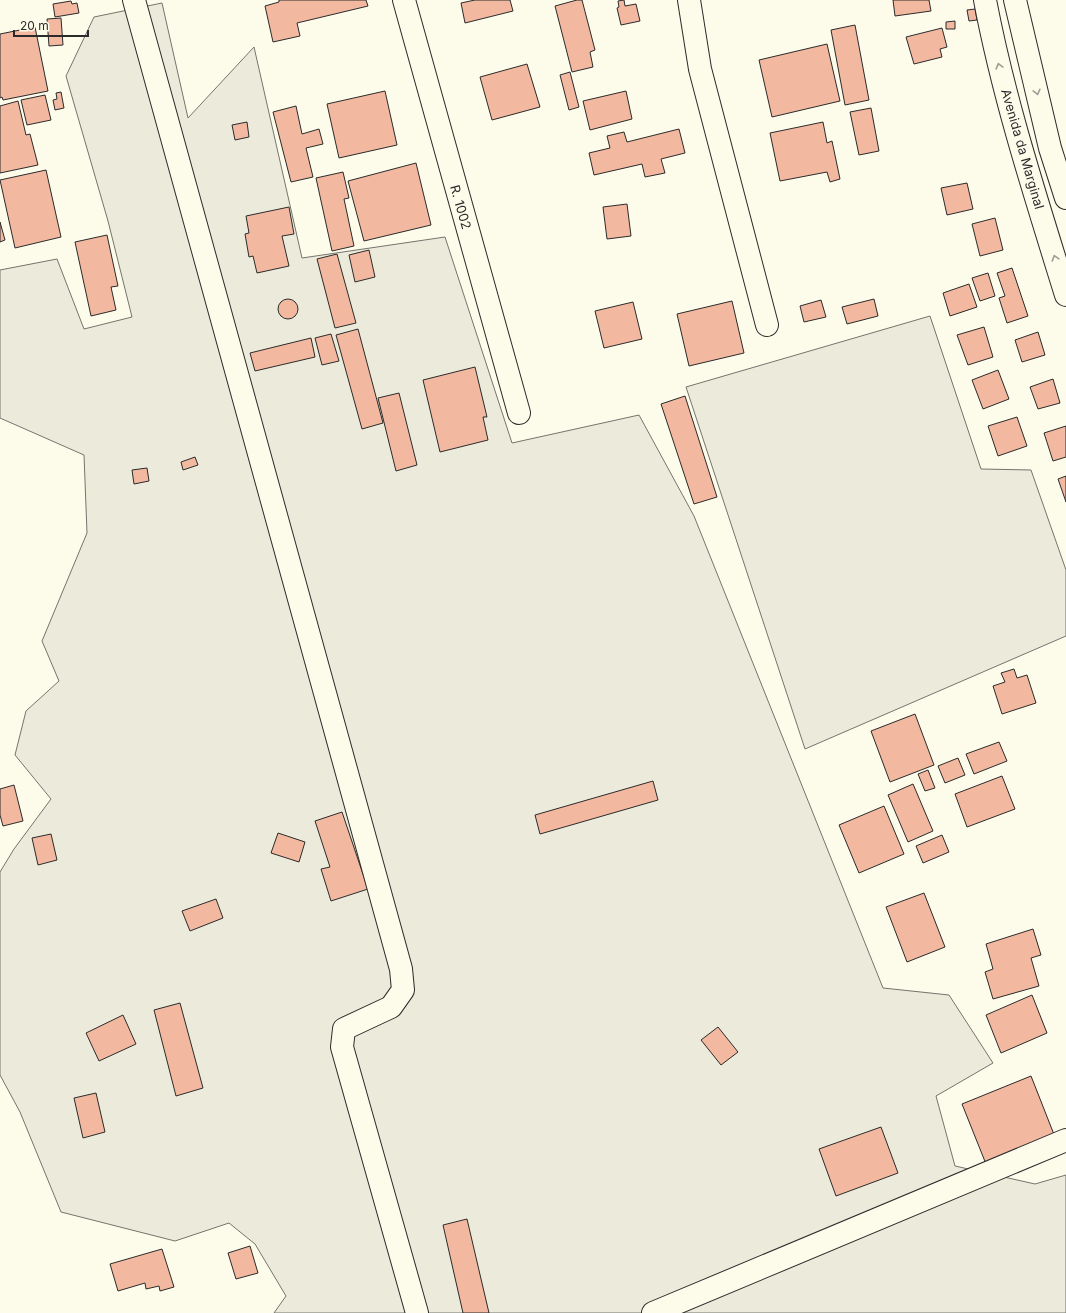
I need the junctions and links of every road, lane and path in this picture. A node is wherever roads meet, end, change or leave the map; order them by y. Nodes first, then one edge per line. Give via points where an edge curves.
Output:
1 (134, 0) edge
2 (404, 0) edge
3 (689, 0) edge
4 (985, 0) edge
5 (1015, 0) edge
6 (1066, 198) edge
7 (1066, 296) edge
8 (767, 325) dead end
9 (519, 413) dead end
10 (1066, 1140) edge
11 (417, 1313) edge
12 (653, 1313) edge

1 - 11 street via 401,969 403,990 391,1007 344,1029 342,1047
2 - 9 street, R. 1002
3 - 8 street via 700,69
7 -> 4 street, Avenida da Marginal via 1015,127
5 -> 6 street, Avenida da Marginal via 1050,148
10 - 12 street

